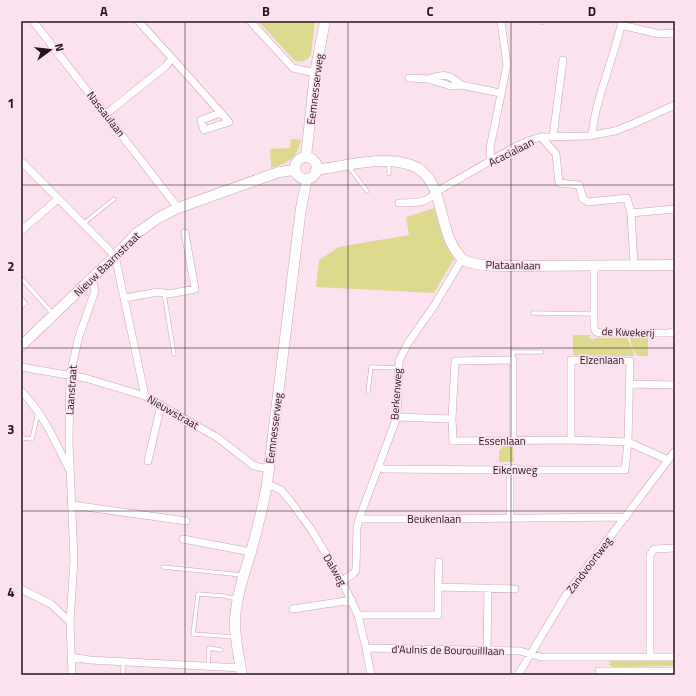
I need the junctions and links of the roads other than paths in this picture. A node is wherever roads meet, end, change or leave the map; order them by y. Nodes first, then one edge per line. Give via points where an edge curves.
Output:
1 (33, 21) edge
2 (138, 21) edge
3 (250, 21) edge
4 (325, 21) edge
5 (501, 21) edge
6 (622, 23) edge
7 (675, 33) edge
8 (172, 58) junction
9 (563, 60) dead end
10 (315, 73) junction
11 (409, 78) dead end
12 (500, 93) junction
13 (675, 105) edge
14 (221, 113) dead end
15 (106, 114) junction
16 (592, 135) junction
17 (540, 137) junction
18 (553, 137) junction
19 (306, 158) junction
20 (21, 161) edge
21 (491, 161) junction
22 (390, 162) junction
23 (348, 166) junction
24 (27, 167) junction
25 (295, 170) junction
26 (316, 170) junction
27 (21, 173) edge
28 (389, 174) dead end
29 (307, 179) junction
30 (367, 192) dead end
31 (436, 192) junction
32 (58, 199) junction
33 (114, 199) dead end
34 (399, 203) dead end
35 (178, 208) junction
36 (675, 209) edge
37 (631, 214) junction
38 (83, 224) junction
39 (21, 231) edge
40 (186, 233) dead end
41 (115, 256) junction
42 (462, 259) junction
43 (634, 265) junction
44 (675, 265) edge
45 (594, 266) junction
46 (21, 278) edge
47 (92, 279) junction
48 (164, 293) junction
49 (21, 298) edge
50 (125, 298) junction
51 (21, 307) edge
52 (533, 313) dead end
53 (594, 314) junction
54 (54, 315) junction
55 (675, 331) edge
56 (21, 346) edge
57 (542, 352) dead end
58 (174, 354) dead end
59 (513, 360) junction
60 (21, 367) edge
61 (399, 368) junction
62 (70, 375) junction
63 (630, 384) junction
64 (675, 385) edge
65 (21, 392) edge
66 (368, 392) dead end
67 (145, 396) junction
68 (161, 405) junction
69 (38, 412) junction
70 (397, 417) junction
71 (452, 419) junction
72 (23, 438) dead end
73 (571, 440) junction
74 (512, 441) junction
75 (628, 442) junction
76 (673, 455) edge
77 (148, 461) dead end
78 (378, 467) junction
79 (510, 468) junction
80 (269, 469) junction
81 (70, 473) junction
82 (267, 484) junction
83 (72, 504) junction
84 (626, 517) junction
85 (510, 518) junction
86 (359, 519) junction
87 (186, 521) dead end
88 (184, 539) dead end
89 (675, 548) edge
90 (251, 552) junction
91 (439, 562) dead end
92 (164, 567) dead end
93 (244, 575) junction
94 (342, 581) junction
95 (438, 587) junction
96 (488, 588) junction
97 (21, 589) edge
98 (515, 589) dead end
99 (238, 599) junction
100 (352, 600) junction
101 (293, 609) dead end
102 (358, 615) junction
103 (70, 622) junction
104 (236, 637) junction
105 (366, 648) junction
106 (221, 650) dead end
107 (488, 651) junction
108 (530, 654) junction
109 (71, 657) junction
110 (599, 657) junction
111 (650, 657) junction
112 (675, 657) edge
113 (123, 662) junction
114 (208, 666) junction
115 (241, 671) edge
116 (675, 671) edge
117 (599, 673) edge
118 (72, 675) edge
119 (123, 675) edge
120 (371, 675) edge
121 (518, 675) edge

1 - 15 street, Nassaulaan
2 - 8 street
3 - 10 street via 293,68
4 - 10 street, Eemnesserweg
5 - 12 street via 507,65
6 - 7 street via 659,34
6 - 16 street via 598,104
8 - 14 street
8 - 15 street via 166,66
9 - 18 street
10 - 19 street, Eemnesserweg
11 - 12 street via 428,79 451,86 461,85
12 - 21 street via 490,148
13 - 16 street, Acacialaan via 615,131
15 - 35 street, Nassaulaan
16 - 18 street, Acacialaan
17 - 18 street, Acacialaan
17 - 21 street, Acacialaan
17 - 37 street via 556,154 559,183 580,186 583,199 588,202 627,198
19 - 25 street via 297,162
19 - 26 street via 314,162
20 - 24 street
21 - 31 street, Acacialaan
22 - 23 street
22 - 28 lane
22 - 31 street via 411,165 423,172
23 - 26 street
23 - 30 lane
24 - 27 street
24 - 32 street
25 - 29 street via 300,178
25 - 35 street, Nieuw Baarnstraat via 279,172
26 - 29 street via 313,176
29 - 80 street, Eemnesserweg via 297,238
31 - 34 street, Acacialaan via 424,202
31 - 42 street via 447,234
32 - 38 street
32 - 39 street
33 - 38 lane
35 - 41 street, Nieuw Baarnstraat via 137,233
36 - 37 street
37 - 43 street
38 - 41 street
40 - 48 street via 194,289
41 - 47 street, Nieuw Baarnstraat
41 - 50 street
42 - 45 street, Plataanlaan via 486,266
42 - 61 street, Berkenweg via 408,343 399,361
43 - 44 street, Plataanlaan
43 - 45 street, Plataanlaan
45 - 53 street, de Kwekerij
46 - 54 lane
47 - 54 street, Nieuw Baarnstraat
47 - 62 street, Laanstraat via 95,291 79,336
48 - 50 street
48 - 58 lane
49 - 51 lane via 25,303
50 - 67 street
52 - 53 lane
53 - 55 street, de Kwekerij via 596,332
54 - 56 street, Nieuw Baarnstraat
57 - 59 lane via 513,352
59 - 71 street via 455,361
59 - 74 street
60 - 62 street, Nieuwstraat
61 - 66 lane via 371,367
61 - 70 street, Berkenweg
62 - 67 street, Nieuwstraat
62 - 81 street, Laanstraat
63 - 64 street
63 - 73 street, Elzenlaan via 630,361 571,360
63 - 75 street, Elzenlaan
65 - 69 street
67 - 68 street, Nieuwstraat
68 - 77 street
68 - 80 street, Nieuwstraat via 218,438 254,466
69 - 72 lane via 32,439
69 - 81 street
70 - 71 street
70 - 78 street, Berkenweg
71 - 74 street, Essenlaan via 453,441
73 - 74 street, Essenlaan
73 - 75 street, Essenlaan
75 - 76 street, Zandvoortweg
75 - 79 street, Eikenweg via 625,470
76 - 84 street, Zandvoortweg
78 - 79 street, Eikenweg via 485,470
78 - 86 street, Berkenweg
79 - 85 street
80 - 82 street, Eemnesserweg
81 - 83 street, Laanstraat
82 - 90 street, Eemnesserweg via 262,514
82 - 94 street, Dalweg via 281,490 291,502 311,529
83 - 87 street
83 - 103 street, Laanstraat via 74,560
84 - 85 street, Beukenlaan
84 - 108 street, Zandvoortweg via 566,595
85 - 86 street, Beukenlaan
86 - 94 street, Berkenweg via 356,570
88 - 90 street
89 - 111 street via 654,549 650,555
90 - 93 street, Eemnesserweg
91 - 95 street
92 - 93 lane
93 - 99 street, Eemnesserweg
94 - 100 street, Dalweg
95 - 96 street
95 - 102 street via 438,615
96 - 98 street
96 - 107 street
97 - 103 street via 51,604
99 - 104 street, Eemnesserweg
99 - 104 lane via 198,594 193,634
100 - 101 street
100 - 102 street, Dalweg
102 - 105 street, Dalweg
103 - 109 street, Laanstraat
104 - 115 street, Eemnesserweg
105 - 107 street, d'Aulnis de Bourouilllaan
105 - 120 street, Dalweg
106 - 114 lane via 209,648
107 - 108 street, d'Aulnis de Bourouilllaan via 520,651
108 - 110 street, d'Aulnis de Bourouilllaan via 541,657
108 - 121 street, Zandvoortweg
109 - 113 street
109 - 118 street, Laanstraat
110 - 111 street, d'Aulnis de Bourouilllaan
110 - 117 street
111 - 112 street, d'Aulnis de Bourouilllaan
113 - 114 street
113 - 119 lane
114 - 115 street
116 - 117 street

